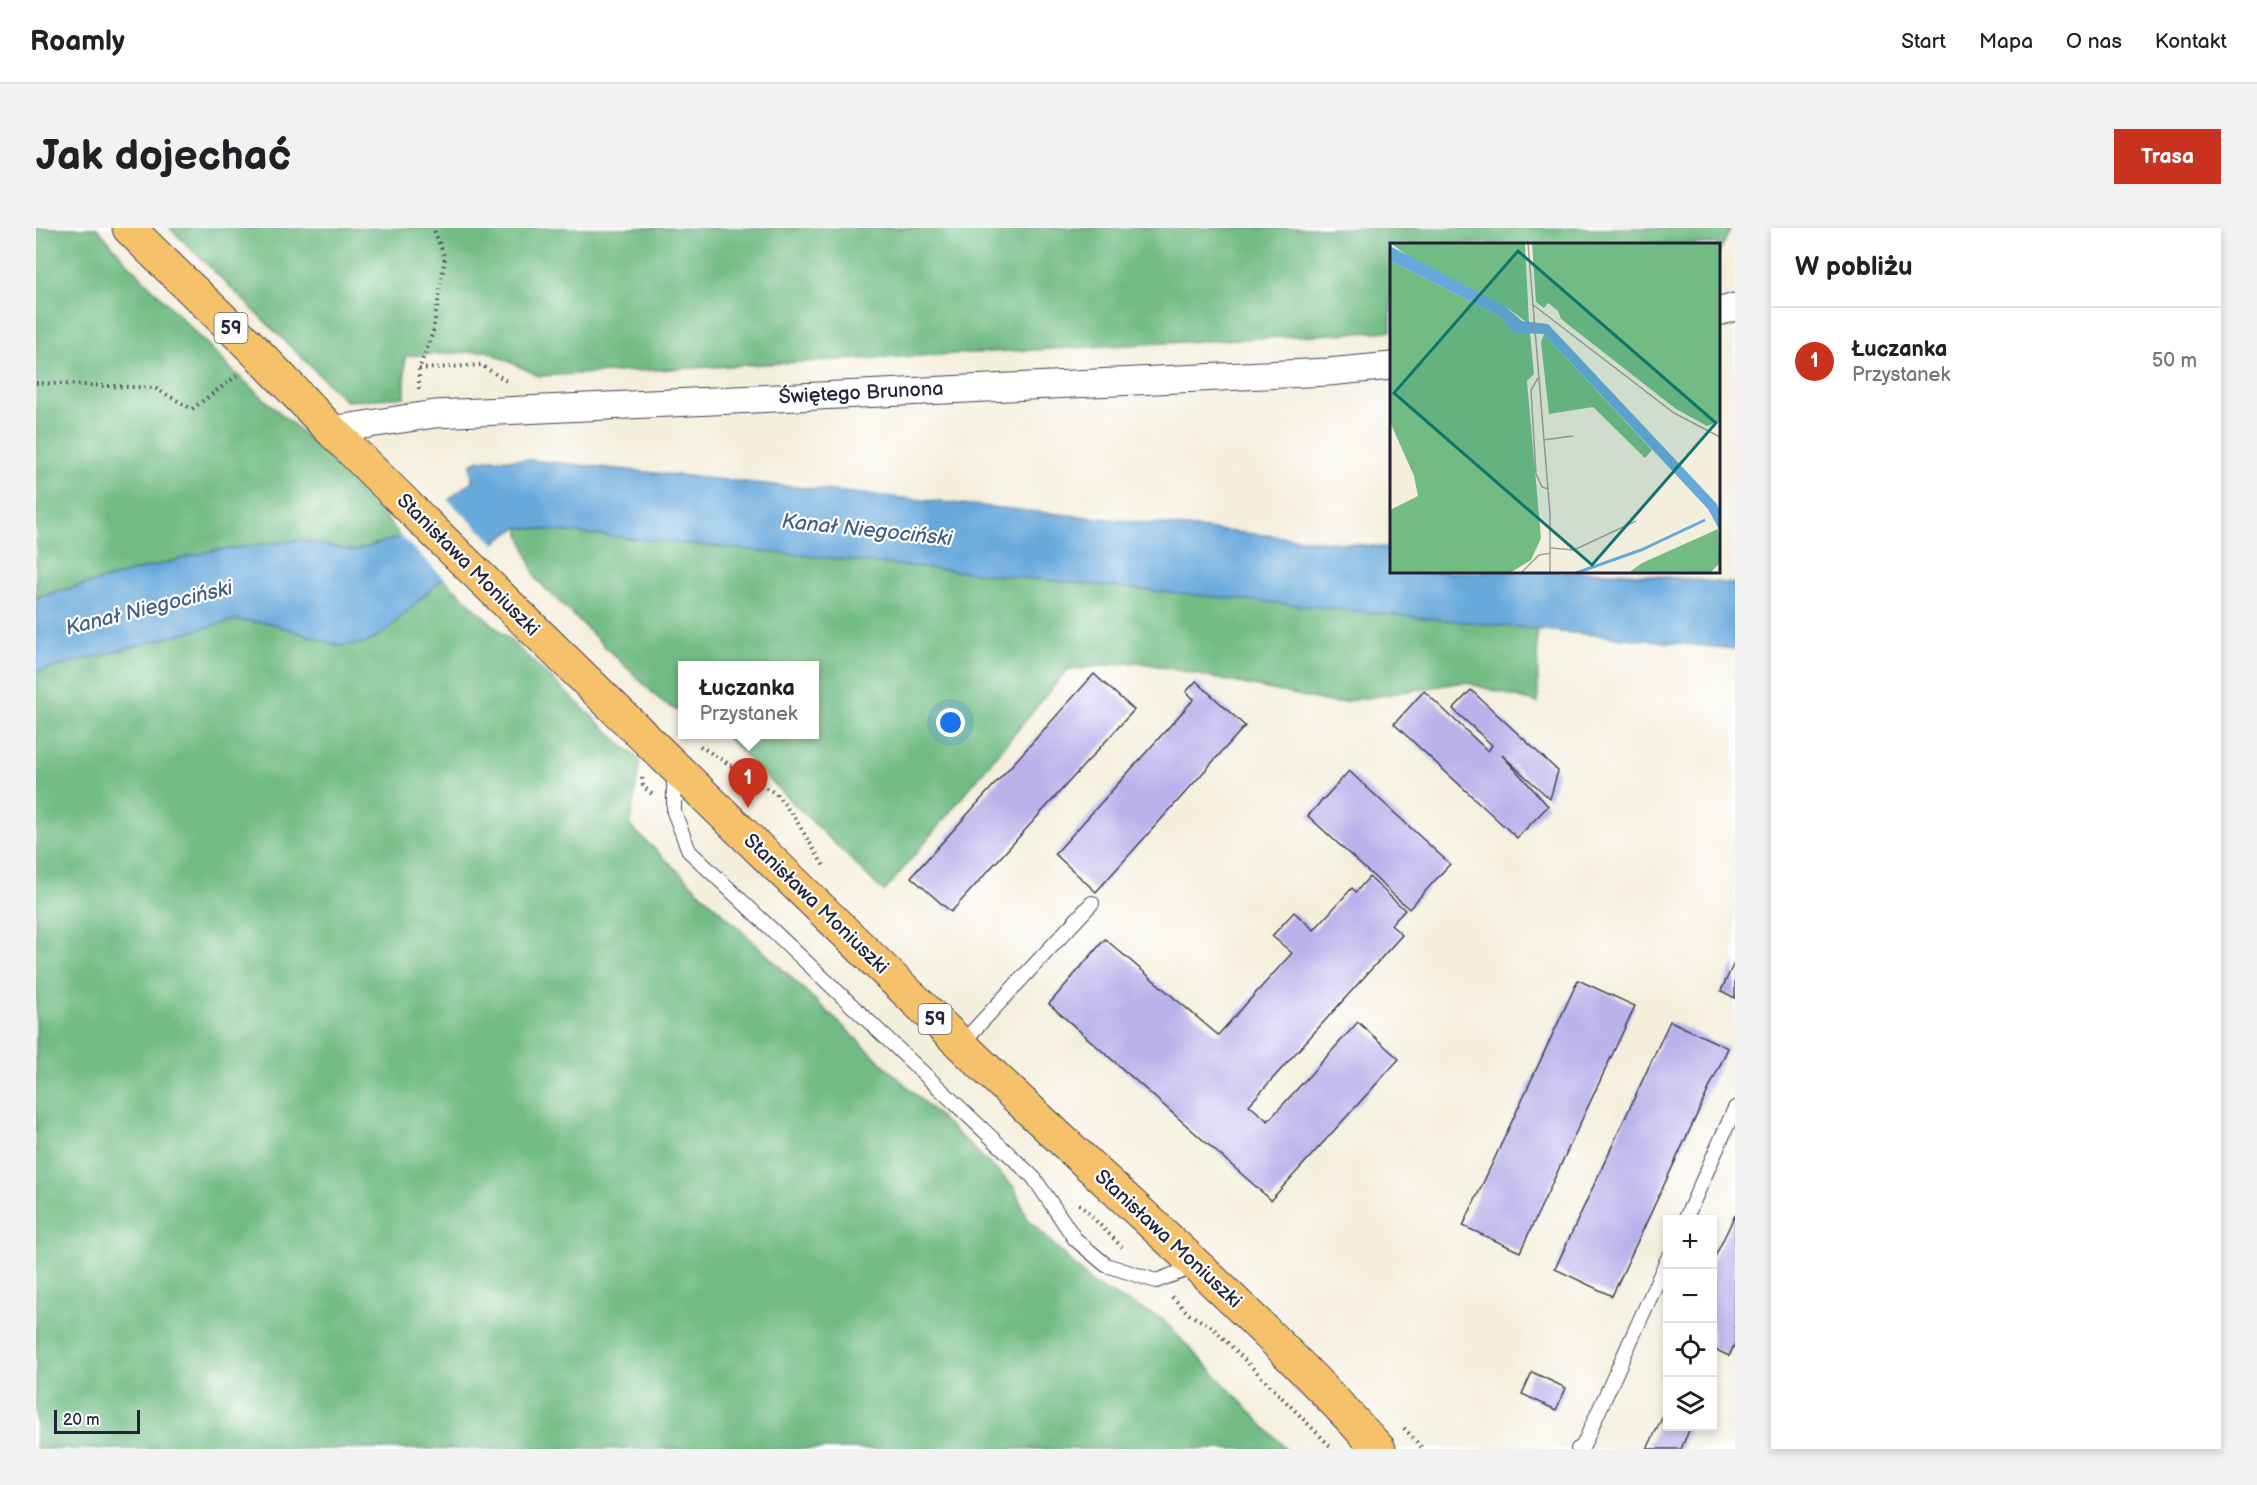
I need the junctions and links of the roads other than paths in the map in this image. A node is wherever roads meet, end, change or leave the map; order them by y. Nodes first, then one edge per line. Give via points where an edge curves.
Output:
1 (129, 228) edge
2 (1735, 307) edge
3 (1720, 312) edge
4 (1390, 366) edge
5 (331, 430) junction
6 (682, 754) junction
7 (1092, 903) dead end
8 (961, 1044) junction
9 (1735, 1108) edge
10 (1687, 1215) edge
11 (1196, 1266) junction
12 (1663, 1269) edge
13 (1379, 1449) edge
14 (1578, 1449) edge

1 - 5 main road, Stanisława Moniuszki / 59
2 - 3 street
4 - 5 street, Świętego Brunona via 435,414
5 - 6 main road, Stanisława Moniuszki / 59 via 490,588
6 - 8 main road, Stanisława Moniuszki / 59
6 - 11 lane via 674,812 689,851 1034,1178 1075,1239 1106,1265 1156,1281
7 - 8 lane
8 - 11 main road, Stanisława Moniuszki / 59
9 - 10 lane
11 - 13 main road, Stanisława Moniuszki / 59 via 1303,1368
12 - 14 lane via 1582,1448

